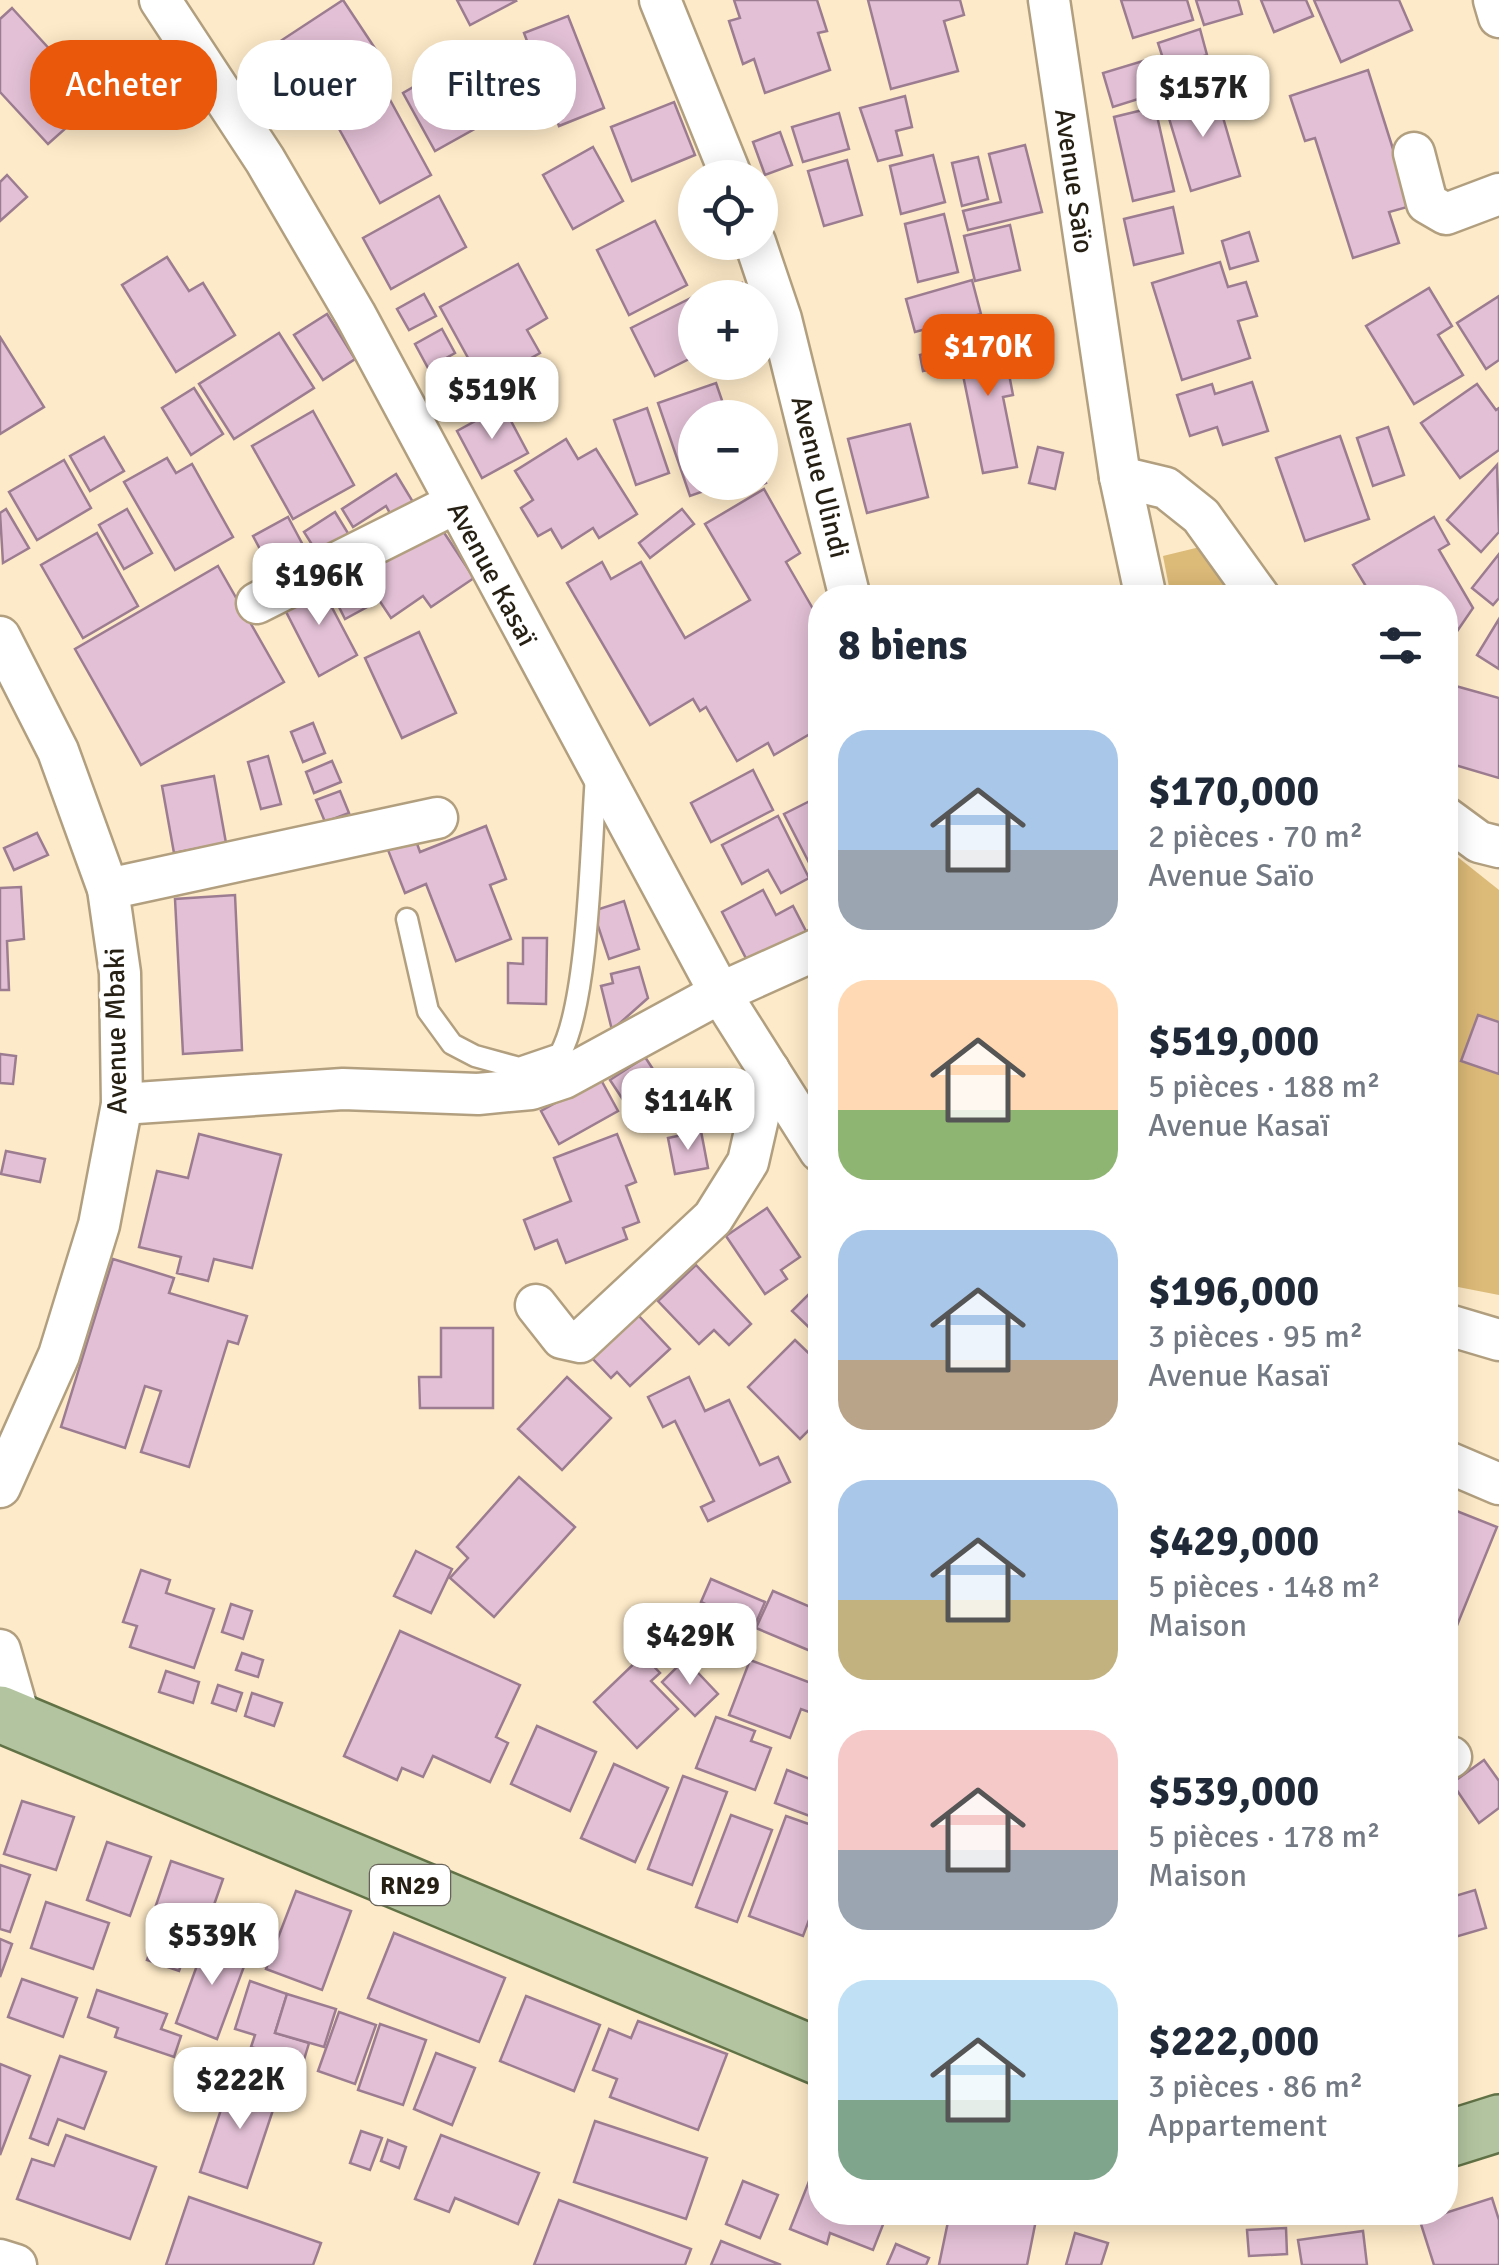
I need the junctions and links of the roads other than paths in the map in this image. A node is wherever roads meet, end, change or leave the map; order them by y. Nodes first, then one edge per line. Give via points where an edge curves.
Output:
1 (160, 0) edge
2 (660, 0) edge
3 (1049, 0) edge
4 (1494, 0) edge
5 (1499, 17) edge
6 (1414, 153) dead end
7 (725, 160) edge
8 (1499, 194) edge
9 (761, 260) edge
10 (1120, 477) junction
11 (454, 504) junction
12 (847, 585) edge
13 (1143, 585) edge
14 (1251, 585) edge
15 (257, 603) dead end
16 (0, 637) edge
17 (597, 767) junction
18 (438, 818) dead end
19 (1458, 827) edge
20 (1499, 847) edge
21 (108, 889) junction
22 (407, 918) dead end
23 (808, 954) edge
24 (720, 994) junction
25 (769, 1070) junction
26 (122, 1104) junction
27 (808, 1132) edge
28 (536, 1305) dead end
29 (1458, 1328) edge
30 (1499, 1340) edge
31 (1458, 1467) edge
32 (1499, 1484) edge
33 (0, 1487) edge
34 (0, 1650) edge
35 (10, 1718) edge
36 (808, 2053) edge
37 (1499, 2123) edge
38 (1458, 2136) edge
39 (0, 2260) edge
40 (16, 2265) edge

1 - 11 street, Avenue Kasaï via 266,160
2 - 7 street
3 - 10 street, Avenue Saïo
4 - 5 street
6 - 8 street via 1427,203 1446,214
9 - 12 street, Avenue Ulindi
10 - 13 street, Avenue Saïo
10 - 14 street via 1166,488 1202,516
11 - 15 street
11 - 17 street, Avenue Kasaï
16 - 21 street, Avenue Mbaki via 58,751
17 - 22 lane via 577,996 560,1054 519,1068 452,1044 428,1011
17 - 24 street, Avenue Kasaï
18 - 21 street
19 - 20 street
21 - 26 street, Avenue Mbaki via 120,973
23 - 24 street
24 - 25 street, Avenue Kasaï
24 - 26 street via 532,1089 343,1089
25 - 27 street, Avenue Kasaï
25 - 28 street via 748,1162 713,1218 580,1342 562,1338
26 - 33 street, Avenue Mbaki via 99,1225 59,1355
29 - 30 street
31 - 32 street
34 - 35 street
35 - 36 main road, RN29
37 - 38 main road
39 - 40 street

